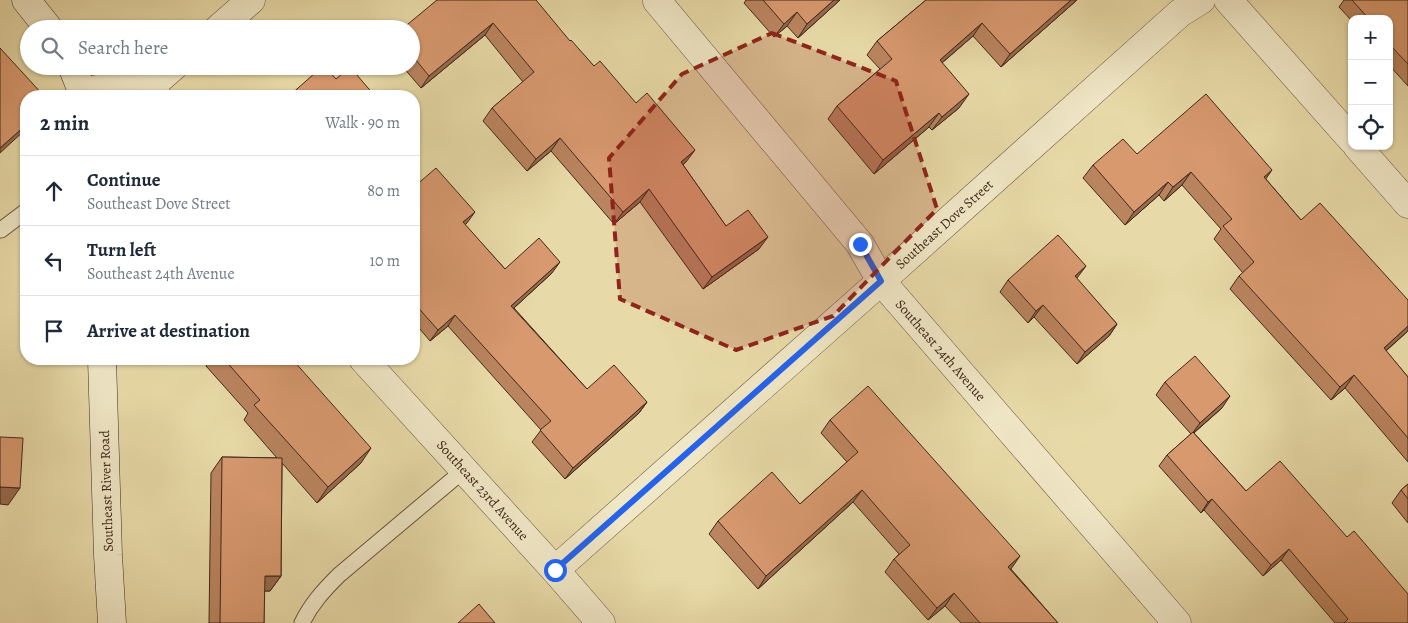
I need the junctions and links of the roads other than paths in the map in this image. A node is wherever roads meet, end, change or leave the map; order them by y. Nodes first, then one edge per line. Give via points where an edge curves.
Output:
1 (26, 0) edge
2 (251, 0) edge
3 (1201, 0) edge
4 (1228, 0) edge
5 (657, 1) edge
6 (42, 20) edge
7 (228, 20) edge
8 (76, 75) edge
9 (167, 75) edge
10 (82, 90) edge
11 (97, 90) edge
12 (149, 90) edge
13 (155, 90) edge
14 (1348, 135) edge
15 (1361, 150) edge
16 (1408, 204) edge
17 (20, 216) edge
18 (1, 230) edge
19 (881, 281) junction
20 (102, 365) edge
21 (368, 365) edge
22 (464, 470) junction
23 (555, 570) junction
24 (112, 623) edge
25 (302, 623) edge
26 (601, 623) edge
27 (1177, 623) edge

1 - 6 street
2 - 7 street
3 - 19 street, Southeast Dove Street via 1180,13
4 - 14 street
5 - 19 street, Southeast 24th Avenue via 860,244
8 - 10 street
9 - 13 street
11 - 12 street via 134,82
15 - 16 street
17 - 18 lane
19 - 23 street, Southeast Dove Street
19 - 27 street, Southeast 24th Avenue
20 - 24 street, Southeast River Road
21 - 22 street, Southeast 23rd Avenue
22 - 23 street, Southeast 23rd Avenue
22 - 25 lane via 339,575 320,593
23 - 26 street, Southeast 23rd Avenue

